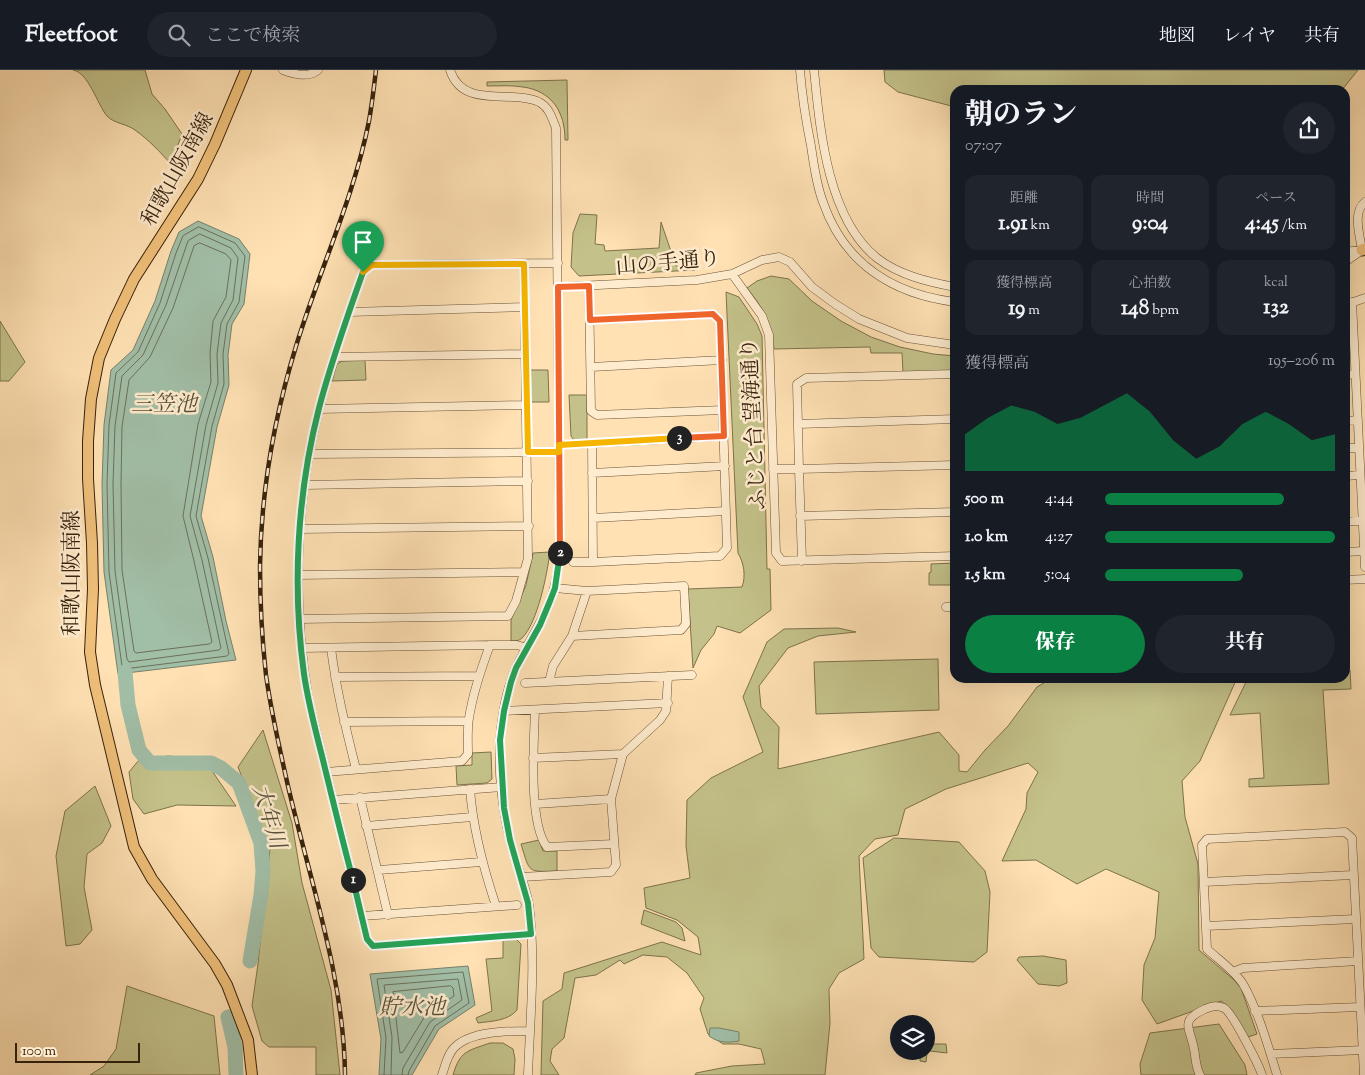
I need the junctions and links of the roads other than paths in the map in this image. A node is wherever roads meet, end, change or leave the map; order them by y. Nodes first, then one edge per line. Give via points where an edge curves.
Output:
1 (246, 70) edge
2 (283, 70) edge
3 (318, 70) edge
4 (450, 70) edge
5 (800, 70) edge
6 (814, 70) edge
7 (1365, 202) edge
8 (1363, 249) edge
9 (1350, 251) edge
10 (1350, 258) edge
11 (558, 263) junction
12 (524, 264) junction
13 (732, 274) junction
14 (950, 285) edge
15 (589, 286) junction
16 (558, 287) junction
17 (1365, 298) edge
18 (950, 301) edge
19 (1350, 302) edge
20 (525, 308) junction
21 (349, 312) junction
22 (590, 320) junction
23 (1350, 323) edge
24 (950, 344) edge
25 (526, 354) junction
26 (334, 357) junction
27 (722, 360) junction
28 (591, 367) junction
29 (950, 374) edge
30 (1350, 374) edge
31 (1355, 374) junction
32 (526, 405) junction
33 (319, 409) junction
34 (724, 410) junction
35 (950, 419) edge
36 (1358, 420) junction
37 (1350, 421) edge
38 (798, 424) junction
39 (724, 436) junction
40 (592, 443) junction
41 (559, 448) junction
42 (1350, 448) edge
43 (1359, 448) junction
44 (528, 452) junction
45 (309, 454) junction
46 (950, 465) edge
47 (725, 466) junction
48 (773, 469) junction
49 (799, 469) junction
50 (592, 473) junction
51 (1360, 475) junction
52 (1350, 476) edge
53 (528, 481) junction
54 (304, 485) junction
55 (726, 512) junction
56 (950, 512) edge
57 (800, 516) junction
58 (593, 518) junction
59 (1364, 521) edge
60 (1350, 522) edge
61 (529, 526) junction
62 (300, 529) junction
63 (1364, 551) edge
64 (1350, 552) edge
65 (950, 556) edge
66 (802, 561) junction
67 (573, 562) dead end
68 (593, 562) junction
69 (1365, 567) edge
70 (524, 572) junction
71 (298, 575) junction
72 (1365, 579) edge
73 (1350, 580) edge
74 (555, 588) junction
75 (587, 591) junction
76 (946, 607) dead end
77 (950, 607) edge
78 (299, 620) junction
79 (572, 636) junction
80 (490, 646) junction
81 (301, 648) junction
82 (331, 648) junction
83 (527, 648) junction
84 (692, 675) dead end
85 (478, 676) junction
86 (668, 676) junction
87 (335, 677) junction
88 (549, 682) junction
89 (525, 684) dead end
90 (668, 703) junction
91 (535, 710) junction
92 (504, 711) junction
93 (468, 720) junction
94 (344, 722) junction
95 (623, 754) junction
96 (533, 758) junction
97 (356, 769) junction
98 (326, 772) junction
99 (502, 787) junction
100 (470, 789) junction
101 (360, 797) junction
102 (611, 799) junction
103 (333, 800) junction
104 (536, 804) junction
105 (472, 818) junction
106 (366, 826) junction
107 (614, 844) junction
108 (482, 862) junction
109 (379, 870) junction
110 (1353, 875) junction
111 (521, 877) junction
112 (1204, 882) junction
113 (517, 905) dead end
114 (496, 906) junction
115 (388, 914) junction
116 (362, 916) junction
117 (1356, 919) junction
118 (1206, 926) junction
119 (531, 934) junction
120 (1358, 961) junction
121 (1233, 972) junction
122 (1360, 1007) junction
123 (1255, 1011) junction
124 (530, 1031) junction
125 (1363, 1050) junction
126 (1270, 1054) junction
127 (252, 1075) edge
128 (442, 1075) edge
129 (528, 1075) edge
130 (1200, 1075) edge
131 (1262, 1075) edge
132 (1277, 1075) edge
133 (1364, 1075) edge

1 - 127 main road, 和歌山阪南線 via 198,179 134,279 114,319 99,358 91,399 88,479 93,589 90,652 134,847 152,879 227,985 248,1040
2 - 3 street via 304,75
4 - 11 street via 461,87 474,94 523,98 540,102 549,111 556,128
5 - 18 street via 816,177 825,208 841,241 861,263 904,290
6 - 14 street via 830,174 851,229 870,252 894,268 911,276
7 - 8 street via 1358,213
8 - 9 street
8 - 10 street
11 - 12 street
11 - 16 street
12 - 20 street
12 - 21 street via 372,265 363,272
13 - 15 street, 山の手通り via 697,280
13 - 24 street, 山の手通り via 762,260 779,257 790,262 812,287 859,319 907,338
13 - 48 street, ふじと台 望海通り via 762,316 769,335
15 - 16 street, 山の手通り
15 - 22 street
16 - 41 street
17 - 19 street
20 - 21 street
20 - 25 street
21 - 26 street
22 - 27 street via 713,314 720,321
22 - 28 street
23 - 31 street
25 - 26 street
25 - 32 street
26 - 33 street
27 - 28 street
27 - 34 street
28 - 34 street via 591,411 597,415
29 - 38 street via 806,378 797,384
30 - 31 street
31 - 36 street
32 - 33 street
32 - 44 street
33 - 45 street
34 - 39 street
35 - 38 street
36 - 37 street
36 - 43 street
38 - 49 street
39 - 40 street
39 - 47 street
40 - 41 street
40 - 50 street
41 - 44 street
41 - 74 street via 560,553
42 - 43 street
43 - 51 street
44 - 45 street
44 - 53 street
45 - 54 street
46 - 49 street
47 - 50 street
47 - 55 street
48 - 49 street
48 - 66 street, ふじと台 望海通り via 776,553 782,561
49 - 57 street
50 - 58 street
51 - 52 street
51 - 59 street
53 - 54 street
53 - 61 street
54 - 62 street
55 - 58 street
55 - 68 street via 727,548 720,556
56 - 57 street
57 - 66 street
58 - 68 street
59 - 60 street
59 - 63 street
61 - 62 street
61 - 70 street
62 - 71 street
63 - 64 street
63 - 69 street
65 - 66 street
67 - 68 street
70 - 71 street
70 - 78 street via 508,616
71 - 78 street
72 - 73 street
74 - 75 street
74 - 83 street
75 - 79 street
75 - 79 street via 684,586 686,624 681,630
76 - 77 street
78 - 81 street
79 - 88 street via 553,666
80 - 82 street
80 - 83 street
80 - 85 street
81 - 82 street
81 - 98 street via 309,702
82 - 87 street
83 - 92 street via 516,668
84 - 86 street
85 - 87 street
85 - 93 street
86 - 88 street
86 - 90 street
87 - 94 street
88 - 89 street
90 - 91 street
90 - 95 street via 660,720
91 - 92 street
91 - 96 street
92 - 99 street via 500,740
93 - 94 street
93 - 97 street via 468,754 462,761
94 - 97 street
95 - 96 street
95 - 102 street
96 - 104 street
97 - 98 street
98 - 103 street
99 - 100 street
99 - 111 street via 510,840
100 - 101 street
100 - 105 street
101 - 103 street
101 - 106 street
102 - 104 street
102 - 107 street
103 - 116 street
104 - 107 street via 543,842 547,847
105 - 106 street
105 - 108 street
106 - 109 street
107 - 111 street via 616,866 611,872
108 - 109 street
108 - 114 street
109 - 115 street
110 - 112 street
110 - 112 street via 1352,838 1345,832 1207,839 1202,845
110 - 117 street
111 - 119 street
112 - 118 street
113 - 114 street
114 - 115 street
115 - 116 street
116 - 119 street via 367,939 373,946
117 - 118 street
117 - 120 street
118 - 121 street via 1207,949
119 - 124 street
120 - 121 street via 1242,968
120 - 122 street
121 - 123 street via 1243,983
122 - 123 street
122 - 125 street
123 - 126 street
124 - 128 street via 499,1032 463,1040 448,1057
124 - 129 street
125 - 126 street
125 - 133 street
126 - 132 street
130 - 131 street via 1187,1025 1189,1019 1211,1006 1226,1009

